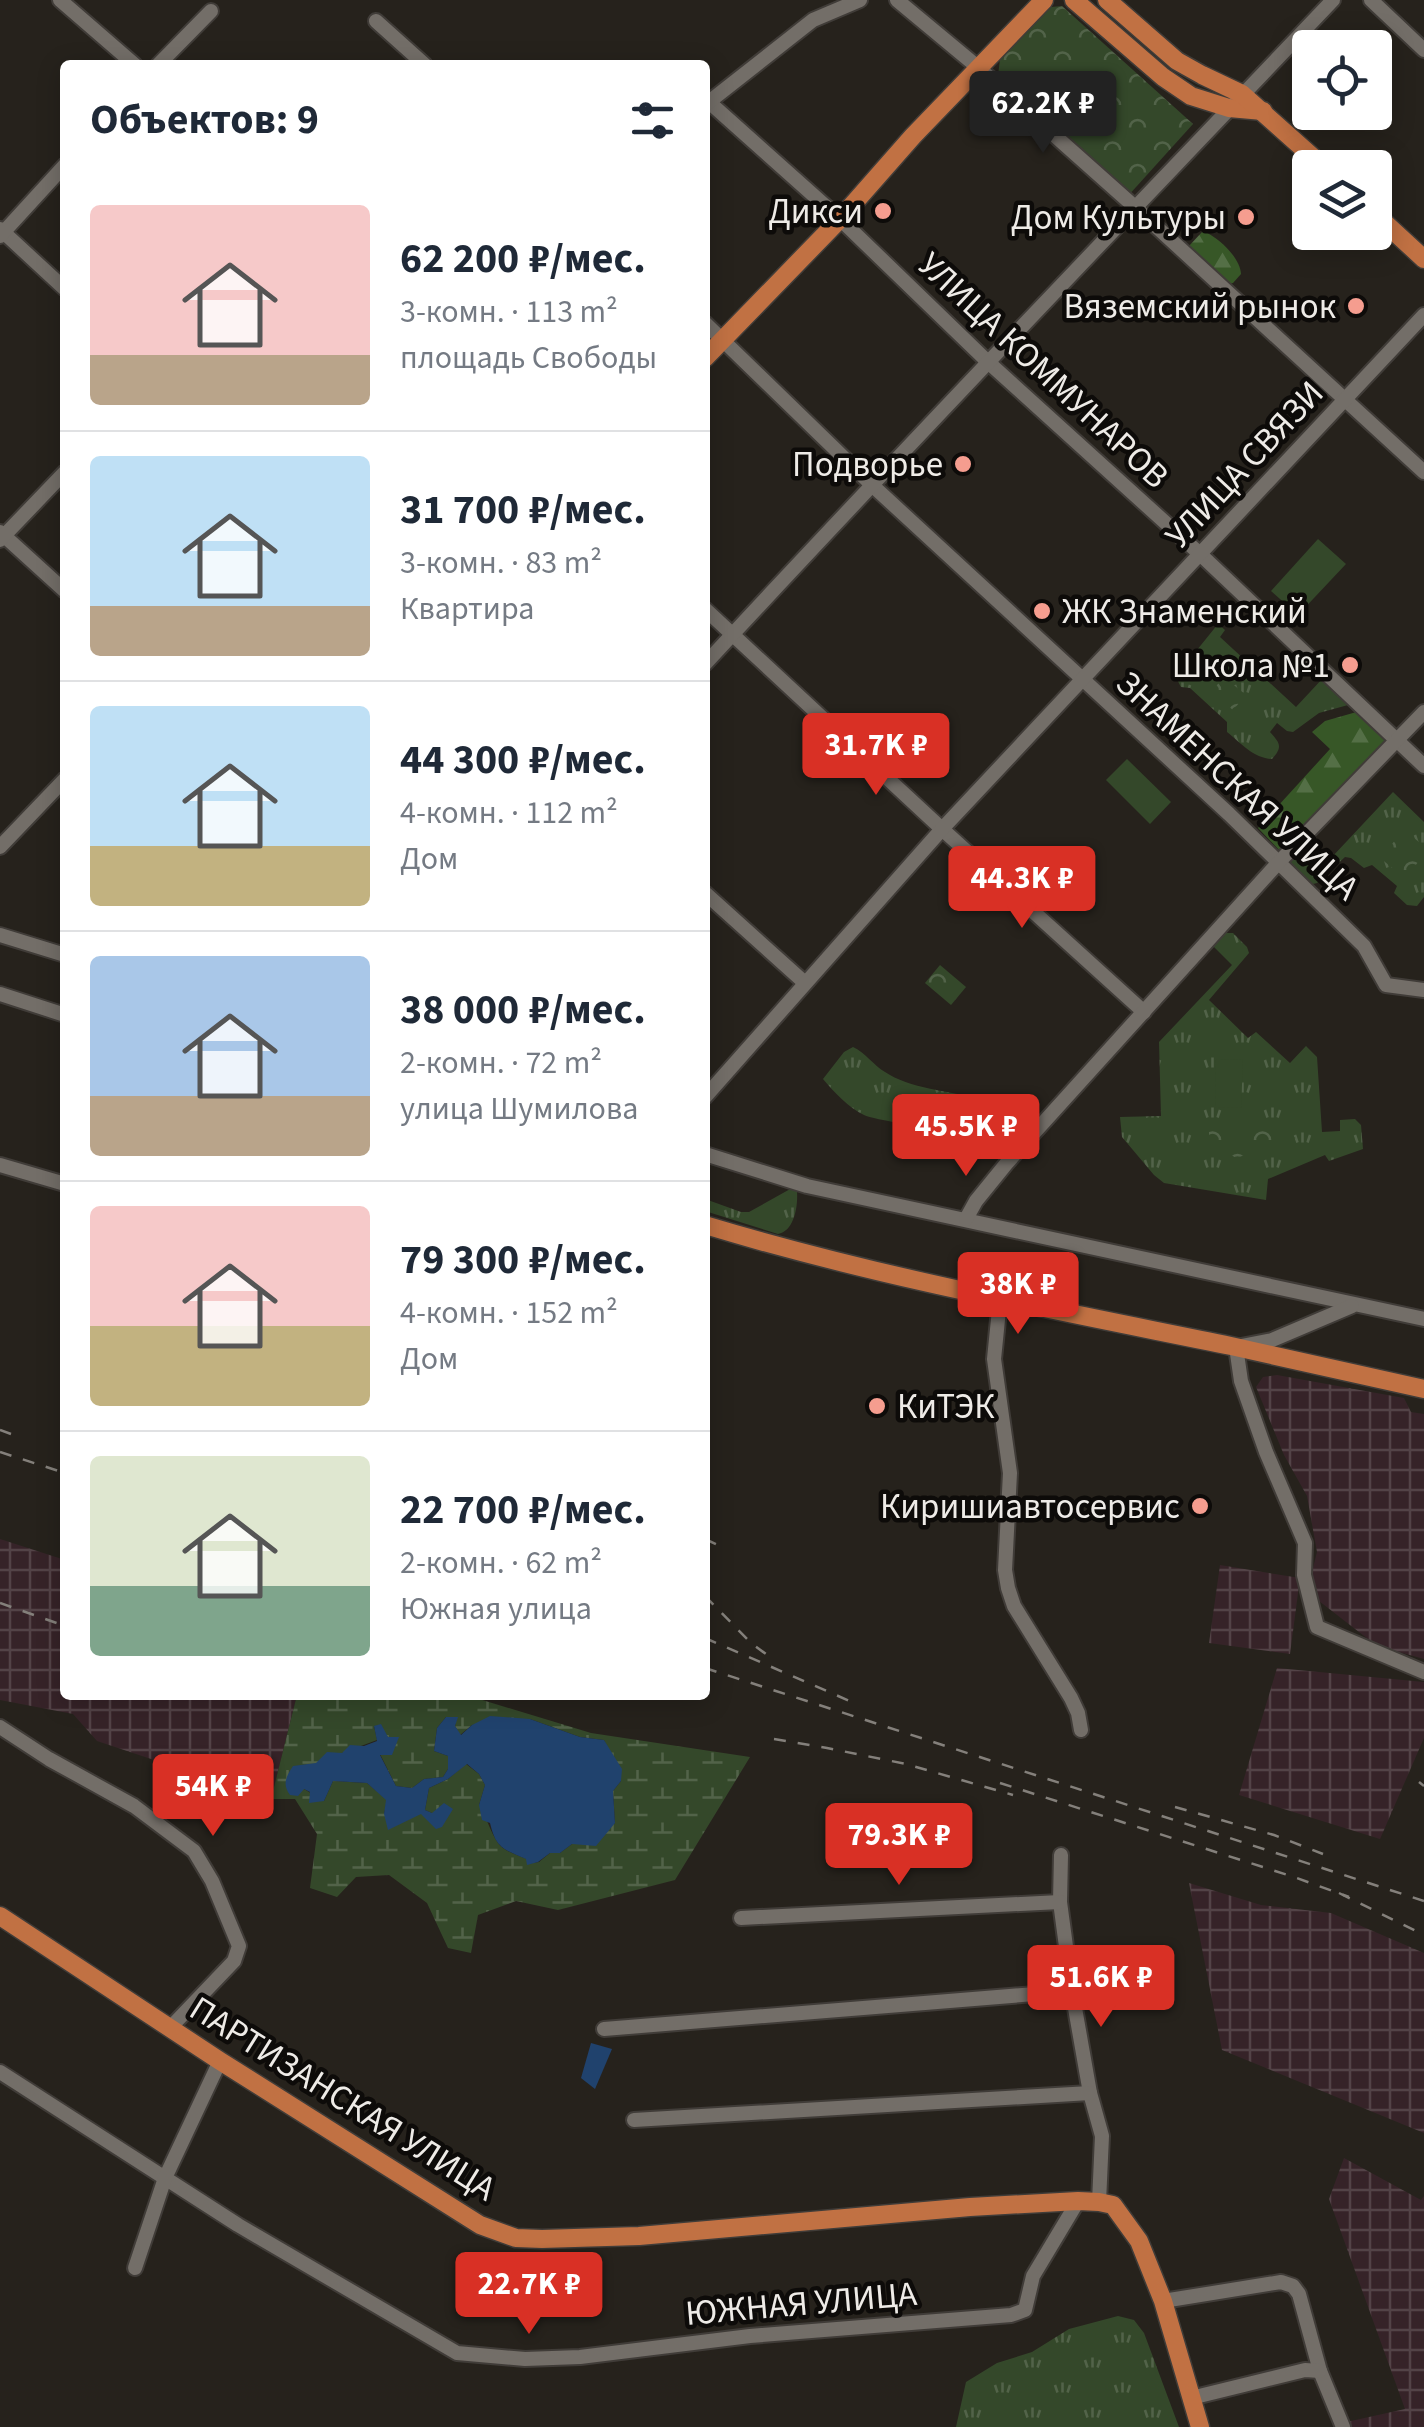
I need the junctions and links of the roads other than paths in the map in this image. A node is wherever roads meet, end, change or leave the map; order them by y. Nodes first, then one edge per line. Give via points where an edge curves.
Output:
1 (60, 0) edge
2 (821, 0) edge
3 (860, 0) edge
4 (897, 0) edge
5 (1044, 0) edge
6 (1074, 0) edge
7 (1107, 0) edge
8 (1333, 0) edge
9 (1371, 0) edge
10 (211, 11) dead end
11 (813, 20) junction
12 (376, 21) dead end
13 (1424, 50) edge
14 (128, 60) edge
15 (163, 60) edge
16 (419, 60) edge
17 (980, 69) junction
18 (1242, 94) junction
19 (710, 102) edge
20 (710, 107) edge
21 (1228, 108) junction
22 (1264, 111) junction
23 (1306, 150) edge
24 (60, 170) edge
25 (1136, 208) junction
26 (840, 219) junction
27 (1392, 230) edge
28 (1, 232) edge
29 (1424, 259) edge
30 (60, 285) edge
31 (1424, 316) edge
32 (710, 329) edge
33 (722, 340) junction
34 (710, 353) edge
35 (988, 362) junction
36 (1346, 400) junction
37 (1424, 472) edge
38 (60, 477) edge
39 (873, 486) junction
40 (1, 536) edge
41 (1200, 554) junction
42 (60, 587) edge
43 (710, 614) edge
44 (732, 634) junction
45 (710, 658) edge
46 (1084, 680) junction
47 (1424, 712) edge
48 (1396, 740) junction
49 (1424, 766) edge
50 (60, 783) edge
51 (942, 830) junction
52 (0, 846) edge
53 (1278, 863) junction
54 (710, 898) edge
55 (0, 934) edge
56 (60, 954) edge
57 (805, 983) junction
58 (1424, 990) edge
59 (0, 994) edge
60 (1144, 1012) junction
61 (60, 1013) edge
62 (710, 1091) edge
63 (710, 1156) edge
64 (0, 1164) edge
65 (60, 1182) edge
66 (966, 1219) junction
67 (710, 1226) edge
68 (1000, 1300) junction
69 (1353, 1306) junction
70 (1424, 1320) edge
71 (1236, 1347) junction
72 (1424, 1389) edge
73 (1424, 1672) edge
74 (0, 1726) edge
75 (1081, 1730) dead end
76 (1061, 1855) dead end
77 (1060, 1902) junction
78 (0, 1916) edge
79 (740, 1918) dead end
80 (1072, 1991) junction
81 (170, 2028) junction
82 (604, 2029) dead end
83 (220, 2060) junction
84 (0, 2072) edge
85 (1090, 2092) junction
86 (634, 2120) dead end
87 (165, 2178) junction
88 (1078, 2202) junction
89 (1099, 2202) junction
90 (136, 2268) dead end
91 (1163, 2301) junction
92 (1320, 2370) junction
93 (1192, 2398) junction
94 (1200, 2427) edge
95 (1344, 2427) edge

1 - 14 street
2 - 11 street
3 - 11 street
4 - 17 street
5 - 17 main road
6 - 21 main road via 1177,87
7 - 18 main road via 1177,61
8 - 18 street
9 - 13 street
10 - 15 street
11 - 19 street
12 - 16 street
17 - 25 street
17 - 26 main road
18 - 21 street
18 - 22 main road
20 - 26 street, УЛИЦА КОММУНАРОВ
21 - 22 main road
21 - 25 street
22 - 23 main road
24 - 28 street
25 - 35 street
25 - 36 street
26 - 33 main road
26 - 35 street, УЛИЦА КОММУНАРОВ
27 - 29 main road
28 - 30 street
31 - 36 street, УЛИЦА СВЯЗИ
32 - 33 street, ЗНАМЕНСКАЯ УЛИЦА
33 - 34 main road
33 - 39 street, ЗНАМЕНСКАЯ УЛИЦА
35 - 39 street
35 - 41 street, УЛИЦА КОММУНАРОВ
36 - 37 street
36 - 41 street, УЛИЦА СВЯЗИ
38 - 40 street
39 - 44 street
39 - 46 street, ЗНАМЕНСКАЯ УЛИЦА
40 - 42 street
41 - 46 street, УЛИЦА СВЯЗИ
41 - 48 street, УЛИЦА КОММУНАРОВ
43 - 44 street
44 - 45 street
44 - 51 street
46 - 51 street, УЛИЦА СВЯЗИ
46 - 53 street, ЗНАМЕНСКАЯ УЛИЦА
47 - 48 street
48 - 49 street, УЛИЦА КОММУНАРОВ
48 - 53 street
50 - 52 street
51 - 57 street, УЛИЦА СВЯЗИ
51 - 60 street
53 - 58 street, ЗНАМЕНСКАЯ УЛИЦА via 1364,946 1386,985
53 - 60 street
54 - 57 street
55 - 56 street
57 - 62 street, УЛИЦА СВЯЗИ
59 - 61 street
60 - 66 street via 1006,1164
63 - 66 street via 807,1186
64 - 65 street
66 - 69 street
67 - 68 main road
68 - 71 main road
68 - 75 street via 994,1358 1010,1473 1008,1588 1071,1698
69 - 70 street
69 - 71 street via 1272,1340
71 - 72 main road
71 - 73 street via 1241,1380 1305,1544 1304,1575 1318,1628
74 - 81 street via 134,1806 194,1851 212,1881 238,1946 234,1960
76 - 77 street
77 - 79 street
77 - 80 street
78 - 81 main road, ПАРТИЗАНСКАЯ УЛИЦА
80 - 82 street
80 - 85 street
81 - 83 main road, ПАРТИЗАНСКАЯ УЛИЦА
83 - 87 street
83 - 88 main road, ПАРТИЗАНСКАЯ УЛИЦА via 480,2225 516,2238 639,2236
84 - 87 street, ЮЖНАЯ УЛИЦА
85 - 86 street
85 - 89 street via 1102,2136
87 - 88 street, ЮЖНАЯ УЛИЦА via 457,2354 524,2359 1011,2315 1026,2310 1033,2276
87 - 90 street
88 - 89 main road, ПАРТИЗАНСКАЯ УЛИЦА
89 - 91 main road via 1113,2206 1139,2241
91 - 92 street via 1281,2282 1293,2286
91 - 93 main road
92 - 93 street
92 - 95 street
93 - 94 main road

